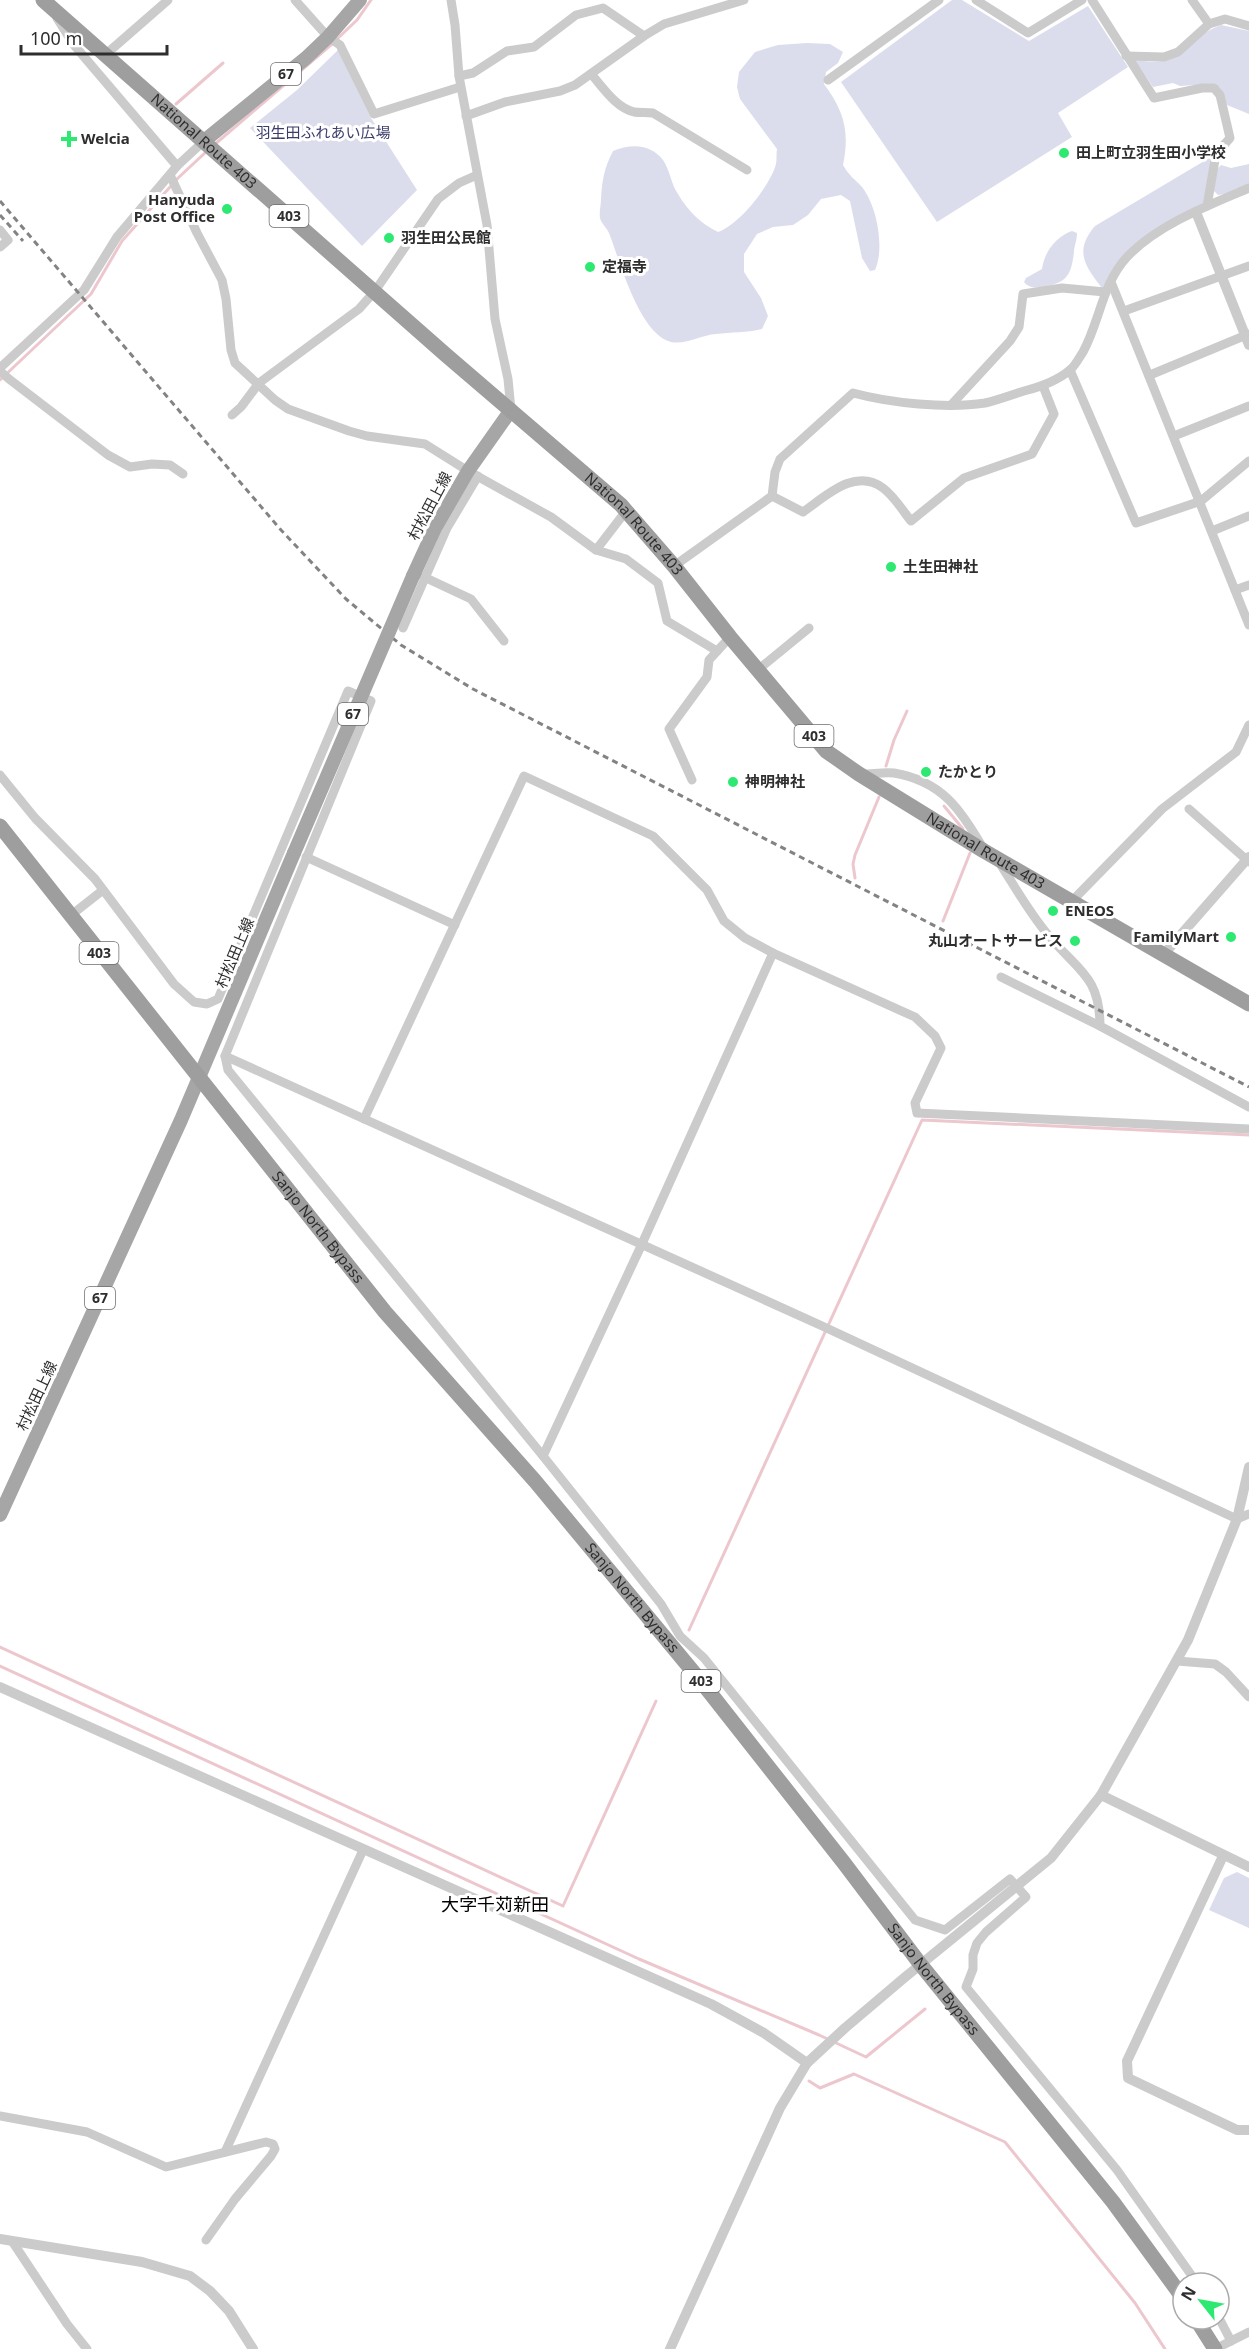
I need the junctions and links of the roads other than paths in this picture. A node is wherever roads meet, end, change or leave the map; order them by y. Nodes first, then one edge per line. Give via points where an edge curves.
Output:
1 (168, 0) edge
2 (295, 0) edge
3 (360, 0) edge
4 (451, 0) edge
5 (744, 0) edge
6 (939, 0) edge
7 (976, 0) edge
8 (1082, 0) edge
9 (1192, 0) edge
10 (1096, 2) edge
11 (47, 4) edge
12 (1209, 24) junction
13 (1249, 26) edge
14 (644, 36) junction
15 (328, 37) junction
16 (105, 55) junction
17 (1126, 56) junction
18 (591, 74) junction
19 (459, 76) junction
20 (828, 80) dead end
21 (460, 87) junction
22 (466, 116) junction
23 (204, 141) junction
24 (177, 166) junction
25 (747, 170) dead end
26 (170, 175) junction
27 (477, 175) junction
28 (1249, 188) edge
29 (1207, 206) junction
30 (1196, 212) junction
31 (0, 230) edge
32 (0, 247) edge
33 (1249, 266) edge
34 (1222, 276) junction
35 (1111, 282) junction
36 (375, 291) junction
37 (1105, 292) junction
38 (1124, 311) junction
39 (1248, 338) edge
40 (0, 369) edge
41 (1070, 370) junction
42 (1150, 375) junction
43 (259, 383) junction
44 (1043, 386) junction
45 (952, 404) junction
46 (1249, 406) edge
47 (511, 410) junction
48 (232, 415) dead end
49 (1174, 436) junction
50 (1249, 461) edge
51 (473, 473) junction
52 (183, 474) dead end
53 (772, 496) junction
54 (1201, 501) junction
55 (626, 511) junction
56 (1249, 516) edge
57 (1212, 531) junction
58 (596, 550) junction
59 (674, 566) junction
60 (418, 576) junction
61 (1249, 585) edge
62 (1235, 590) junction
63 (1249, 625) edge
64 (403, 628) dead end
65 (809, 628) dead end
66 (730, 637) junction
67 (504, 641) dead end
68 (717, 651) junction
69 (759, 669) junction
70 (1249, 725) edge
71 (859, 774) junction
72 (0, 775) edge
73 (692, 780) dead end
74 (1189, 809) dead end
75 (0, 826) edge
76 (990, 854) junction
77 (300, 855) junction
78 (1248, 860) edge
79 (103, 890) junction
80 (1072, 901) junction
81 (70, 916) junction
82 (455, 925) junction
83 (773, 953) junction
84 (1164, 954) junction
85 (1001, 977) dead end
86 (1249, 1004) edge
87 (1100, 1026) junction
88 (225, 1056) junction
89 (199, 1079) junction
90 (1249, 1107) edge
91 (364, 1119) junction
92 (1249, 1129) edge
93 (641, 1245) junction
94 (543, 1456) junction
95 (1249, 1467) edge
96 (1249, 1514) edge
97 (0, 1515) edge
98 (1237, 1519) junction
99 (1177, 1661) junction
100 (0, 1688) edge
101 (1249, 1697) edge
102 (1101, 1795) junction
103 (363, 1850) junction
104 (1222, 1856) junction
105 (1249, 1867) edge
106 (1017, 1886) junction
107 (921, 1965) junction
108 (807, 2063) junction
109 (0, 2116) edge
110 (1249, 2130) edge
111 (225, 2152) junction
112 (0, 2239) edge
113 (206, 2240) dead end
114 (12, 2241) junction
115 (1189, 2271) edge
116 (1171, 2282) edge
117 (1204, 2331) edge
118 (1226, 2331) edge
119 (1249, 2332) edge
120 (1231, 2341) junction
121 (87, 2349) edge
122 (253, 2349) edge
123 (670, 2349) edge
124 (1215, 2349) edge

1 - 16 street
2 - 15 street
3 - 15 main road, 67
4 - 19 street
5 - 14 street via 675,20
6 - 20 street
7 - 8 street via 1028,33
9 - 12 street
10 - 17 street
11 - 16 highway, National Route 403 / 403
11 - 24 street via 74,45
12 - 13 street via 1225,19
12 - 17 street via 1178,52 1164,57
14 - 18 street
14 - 19 street via 603,8 576,15 534,47 507,51 473,73
15 - 21 street via 340,45 374,114
15 - 23 main road, 67
16 - 23 highway, National Route 403 / 403
17 - 29 street via 1154,98 1202,88 1214,88 1220,95 1230,138 1216,154
18 - 22 street via 560,91 505,102
18 - 25 street via 615,101 635,112 653,113
19 - 21 street
21 - 22 street
22 - 27 street
23 - 24 street
23 - 36 highway, National Route 403 / 403
24 - 26 street
26 - 40 street via 117,237 84,290
26 - 43 street via 222,280 235,363
27 - 36 street via 438,199
27 - 47 street
28 - 29 street
29 - 30 street
30 - 34 street
30 - 35 street via 1142,243 1125,259
31 - 32 street via 8,240
33 - 34 street
34 - 38 street
34 - 39 street
35 - 37 street
35 - 38 street
36 - 43 street via 359,309
36 - 47 highway, National Route 403 / 403
37 - 41 street via 1084,350
37 - 45 street via 1062,288 1023,294 1019,327 1010,341
38 - 42 street
39 - 42 street
40 - 52 street via 108,455 130,467 170,465
41 - 44 street
41 - 54 street via 1136,524
42 - 49 street
43 - 48 street
43 - 51 street via 288,409 367,436 425,444
44 - 45 street via 985,403
44 - 53 street via 1054,414 1032,454 963,478 911,521 884,488 871,482 843,484 803,512
45 - 53 street via 881,401 854,393 780,459
46 - 49 street
47 - 51 main road, 村松田上線 / 67
47 - 55 highway, National Route 403 / 403
49 - 54 street
50 - 54 street
51 - 58 street via 551,517
51 - 60 main road, 村松田上線 / 67 via 435,528
53 - 59 street
54 - 57 street
55 - 58 street
55 - 59 highway, National Route 403 / 403
56 - 57 street
57 - 62 street
58 - 68 street via 626,559 658,583 667,621
59 - 66 highway, National Route 403 / 403
60 - 64 street
60 - 67 street via 471,599
60 - 77 main road, 村松田上線 / 67, bridge
61 - 62 street
62 - 63 street
65 - 69 street
66 - 68 street
66 - 69 highway, National Route 403 / 403
68 - 73 street via 709,660 708,677 669,729
69 - 71 highway, National Route 403 / 403 via 826,751
70 - 80 street via 1236,752 1162,809
71 - 76 highway, National Route 403 / 403
71 - 76 street via 894,773 937,789 945,794
72 - 79 street
74 - 78 street
75 - 81 highway, 403
76 - 80 highway, National Route 403 / 403
76 - 87 street via 1048,936 1085,973 1097,996
77 - 79 street via 371,701 348,691 218,999 207,1004 194,1002 174,984
77 - 82 street
77 - 88 street
77 - 89 main road, 村松田上線 / 67
78 - 84 street
79 - 81 street
80 - 84 highway, National Route 403 / 403
81 - 89 highway, 403
82 - 83 street via 524,776 653,836 707,890 724,921
82 - 91 street
83 - 92 street via 915,1017 935,1036 941,1048 915,1103 917,1113
83 - 93 street
84 - 86 highway, National Route 403 / 403
85 - 87 street
87 - 90 street
88 - 91 street
88 - 94 street via 228,1070
89 - 97 main road, 村松田上線 / 67
89 - 107 highway, Sanjo North Bypass / 403 via 385,1312 535,1481 700,1680
91 - 93 street
93 - 94 street
93 - 98 street
94 - 106 street via 661,1604 680,1636 704,1658 915,1920 945,1930 1010,1879
95 - 98 street
96 - 98 street
98 - 99 street
99 - 101 street via 1215,1664
99 - 102 street
100 - 103 street
102 - 104 street
102 - 106 street via 1051,1858
103 - 108 street via 711,2004 764,2033
103 - 111 street
104 - 105 street
104 - 110 street via 1127,2061 1128,2079 1237,2130
106 - 107 street
106 - 115 street via 1026,1897 977,1943 966,1987 1117,2170
107 - 108 street
107 - 116 highway, Sanjo North Bypass / 403 via 1113,2202
108 - 123 street via 780,2108
109 - 111 street via 87,2132 166,2167
111 - 113 street via 266,2142 275,2149
112 - 114 street
114 - 121 street
114 - 122 street via 142,2262 190,2276 229,2311
117 - 124 highway
118 - 120 street
119 - 120 street
120 - 124 street

